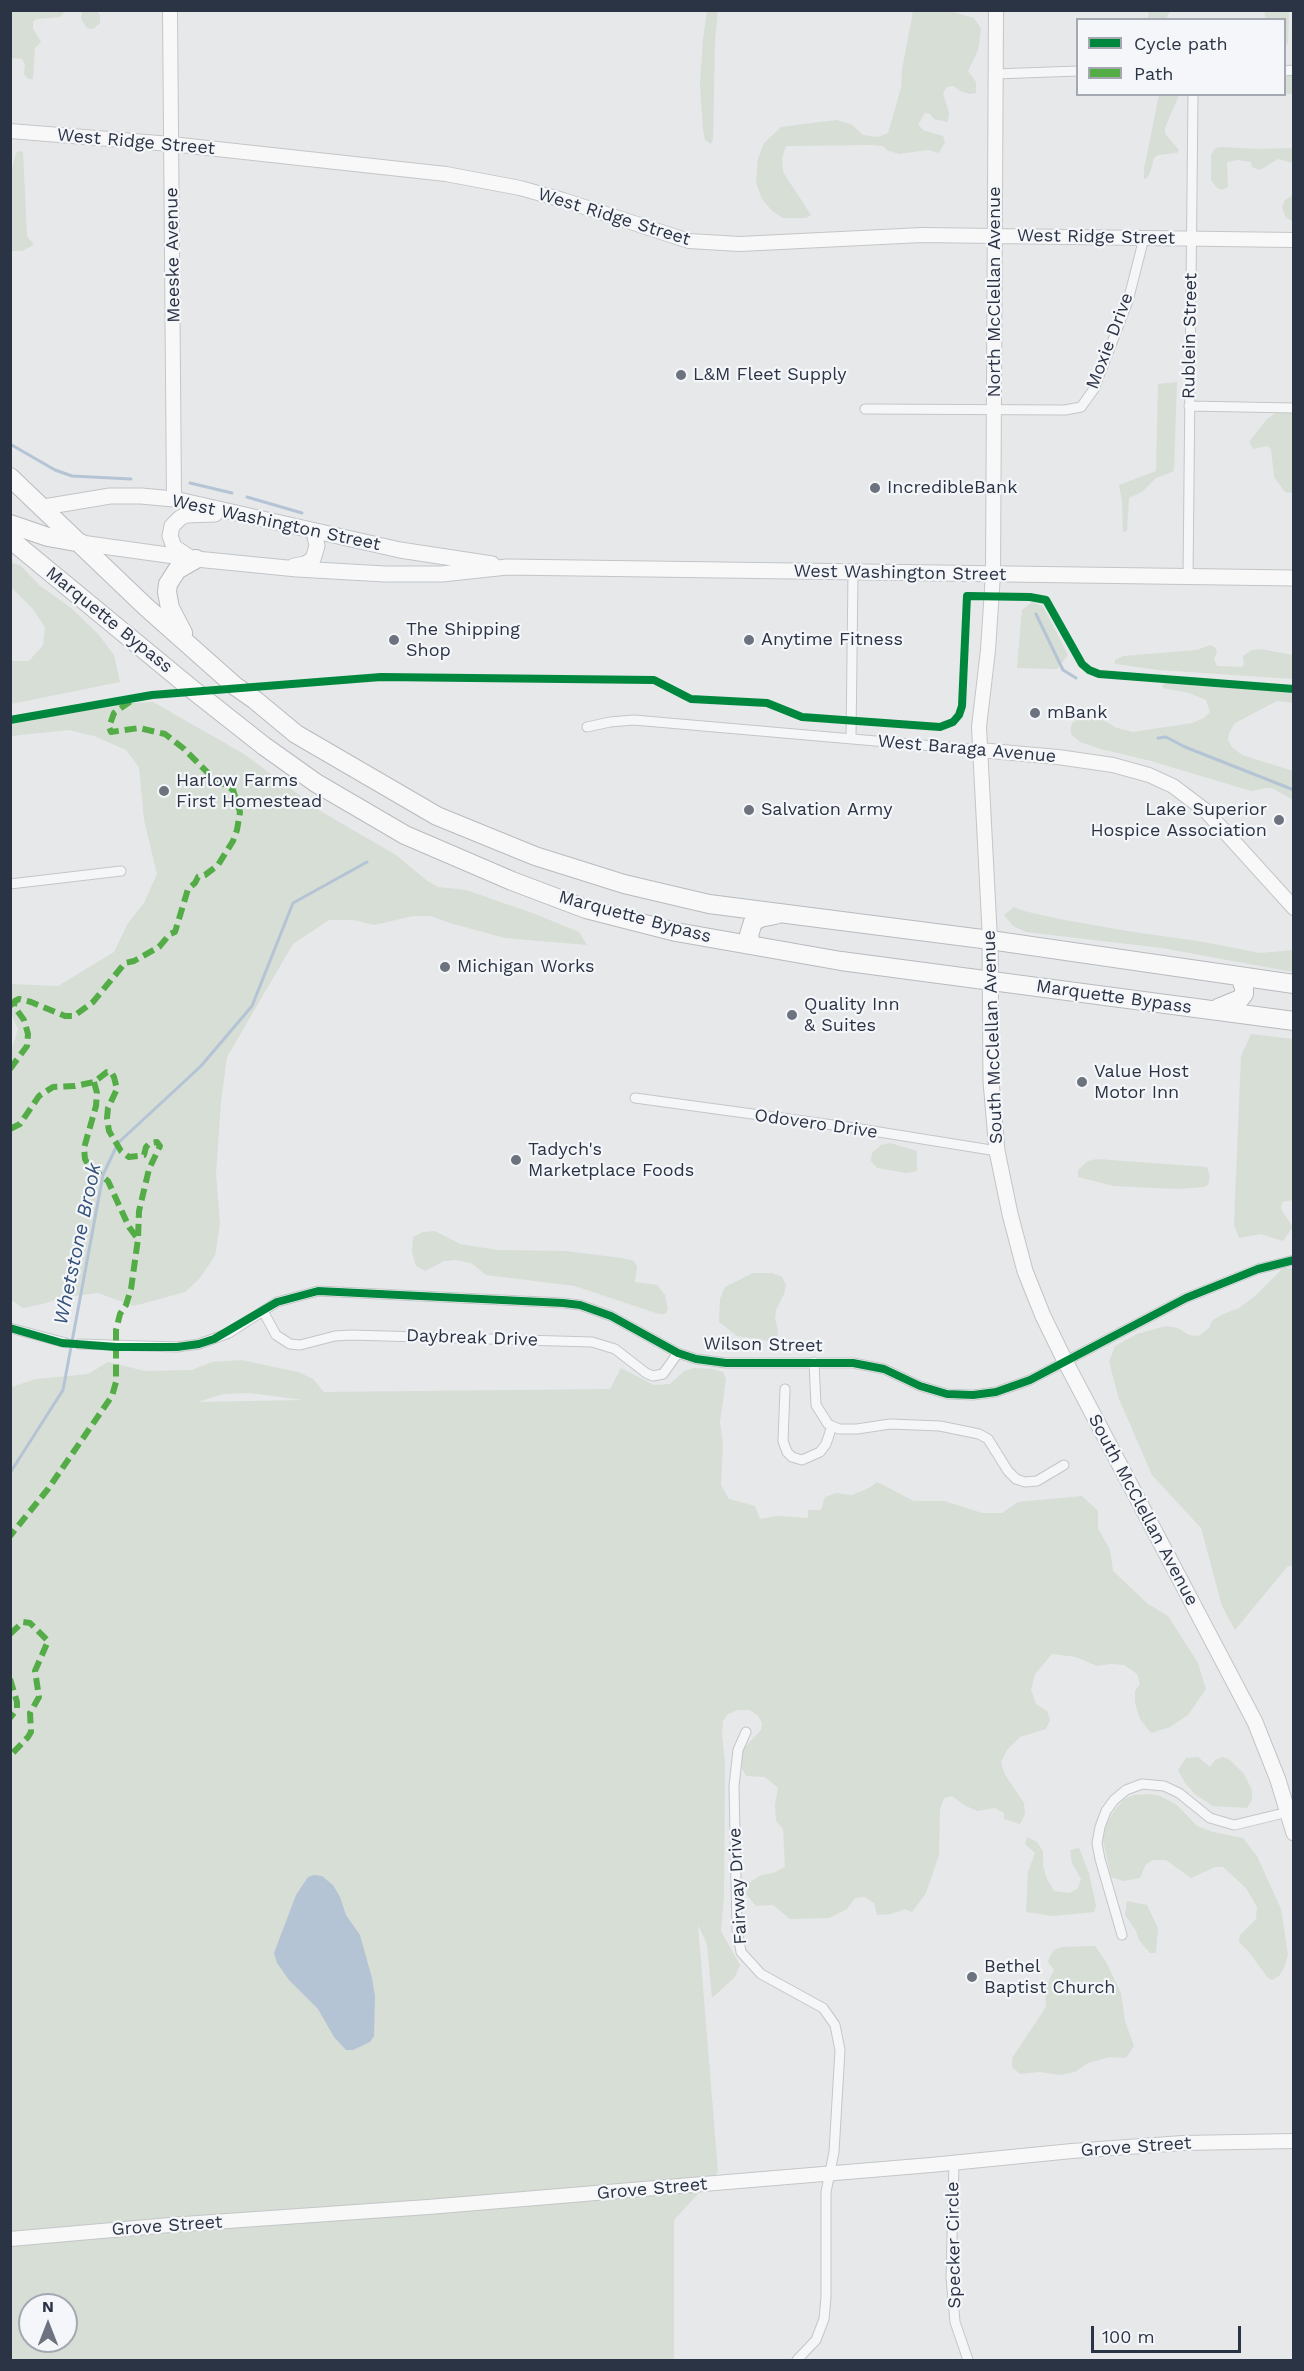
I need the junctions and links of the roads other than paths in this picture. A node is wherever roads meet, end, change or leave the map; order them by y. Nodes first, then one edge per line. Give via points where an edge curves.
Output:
1 (170, 10) edge
2 (996, 10) edge
3 (1076, 71) edge
4 (995, 74) junction
5 (1193, 96) edge
6 (10, 131) edge
7 (171, 144) junction
8 (995, 235) junction
9 (1144, 238) junction
10 (1191, 239) junction
11 (1293, 240) edge
12 (1189, 406) junction
13 (1293, 408) edge
14 (865, 409) dead end
15 (995, 410) junction
16 (10, 477) edge
17 (174, 500) junction
18 (44, 507) junction
19 (236, 513) junction
20 (10, 524) edge
21 (314, 531) junction
22 (10, 539) edge
23 (81, 543) junction
24 (196, 559) junction
25 (507, 567) junction
26 (285, 568) junction
27 (853, 573) junction
28 (993, 574) junction
29 (1188, 577) junction
30 (1293, 578) edge
31 (190, 645) junction
32 (587, 727) dead end
33 (851, 739) junction
34 (979, 750) junction
35 (121, 871) dead end
36 (10, 884) edge
37 (1293, 908) edge
38 (783, 913) junction
39 (990, 940) junction
40 (751, 945) junction
41 (1240, 976) junction
42 (990, 980) junction
43 (1293, 984) edge
44 (1214, 1010) junction
45 (1293, 1021) edge
46 (635, 1098) dead end
47 (997, 1151) junction
48 (1293, 1260) edge
49 (264, 1311) junction
50 (10, 1328) edge
51 (66, 1343) dead end
52 (79, 1344) dead end
53 (678, 1353) junction
54 (1065, 1361) junction
55 (814, 1362) junction
56 (785, 1389) dead end
57 (832, 1426) junction
58 (1064, 1464) dead end
59 (746, 1732) dead end
60 (1288, 1812) junction
61 (1293, 1833) edge
62 (1122, 1935) dead end
63 (1293, 2141) edge
64 (954, 2163) junction
65 (831, 2174) junction
66 (10, 2239) edge
67 (797, 2361) edge
68 (968, 2361) edge

1 - 7 main road, Meeske Avenue
2 - 4 main road, North McClellan Avenue
3 - 4 street
4 - 8 main road, North McClellan Avenue
5 - 10 street, Rublein Street
6 - 7 main road, West Ridge Street
7 - 8 main road, West Ridge Street via 456,176 520,188 689,241 740,244
7 - 17 main road, Meeske Avenue
8 - 9 main road, West Ridge Street
8 - 15 main road, North McClellan Avenue
9 - 10 main road, West Ridge Street
9 - 15 street, Moxie Drive via 1128,301 1094,389 1081,407
10 - 11 main road, West Ridge Street
10 - 12 street, Rublein Street
12 - 13 street
12 - 29 street, Rublein Street
14 - 15 street, Moxie Drive
15 - 28 main road, North McClellan Avenue
16 - 18 highway, Marquette Bypass
17 - 18 main road, West Washington Street via 110,496
17 - 19 main road, West Washington Street
18 - 23 highway, Marquette Bypass
19 - 21 main road, West Washington Street
19 - 24 main road via 186,516 176,521 170,536 174,547
20 - 23 highway
21 - 25 main road, West Washington Street
21 - 26 main road via 317,546 313,559
22 - 40 highway, Marquette Bypass via 264,746 316,783 405,835 586,909 676,932
23 - 24 main road, West Washington Street
23 - 31 highway, Marquette Bypass
24 - 26 main road, West Washington Street
24 - 31 highway via 173,574 167,592 173,615
25 - 26 main road, West Washington Street via 442,574
25 - 27 main road, West Washington Street
27 - 28 main road, West Washington Street
27 - 33 street
28 - 29 main road, West Washington Street
28 - 34 main road, South McClellan Avenue
29 - 30 main road, West Washington Street
31 - 38 highway, Marquette Bypass via 296,734 437,816 535,856 624,884 709,904
32 - 33 street, West Baraga Avenue via 634,720
33 - 34 street, West Baraga Avenue
34 - 37 main road, West Baraga Avenue via 1113,765 1173,786 1206,811
34 - 39 main road, South McClellan Avenue
35 - 36 street
38 - 39 highway, Marquette Bypass
38 - 40 highway via 753,922
39 - 41 highway, Marquette Bypass
39 - 42 main road, South McClellan Avenue
40 - 42 highway, Marquette Bypass via 841,962
41 - 43 highway, Marquette Bypass
41 - 44 highway via 1244,994
42 - 44 highway, Marquette Bypass
42 - 47 main road, South McClellan Avenue via 991,1081
44 - 45 highway, Marquette Bypass
46 - 47 street, Odovero Drive
47 - 54 main road, South McClellan Avenue via 1025,1271
48 - 54 street, Wilson Street via 1258,1269 1186,1298
49 - 52 street, Wilson Street via 199,1344
49 - 53 street, Wilson Street via 285,1299 318,1291 563,1303 611,1316
49 - 53 street, Daybreak Drive via 276,1335 290,1344 351,1335 592,1342 615,1349 653,1376 663,1374
50 - 51 street
53 - 55 street, Wilson Street via 726,1363
54 - 55 street, Wilson Street via 1030,1380 973,1395 947,1394 884,1369
54 - 60 main road, South McClellan Avenue via 1255,1722
55 - 57 street via 816,1405
56 - 57 street via 783,1441 792,1458 801,1460 819,1452
57 - 58 street via 940,1426 979,1434 988,1439 1008,1471 1025,1482 1036,1481
59 - 65 street, Fairway Drive via 738,1750 734,1786 737,1929 741,1952 761,1974 823,2008 834,2025 840,2050
60 - 61 main road, South McClellan Avenue
60 - 62 street via 1234,1824 1210,1818 1164,1786 1142,1784 1126,1790 1106,1811 1097,1843
63 - 64 main road, Grove Street via 1183,2143
64 - 65 main road, Grove Street
64 - 68 street, Specker Circle via 951,2277 956,2322
65 - 66 main road, Grove Street
65 - 67 street via 826,2192 824,2319 816,2340

